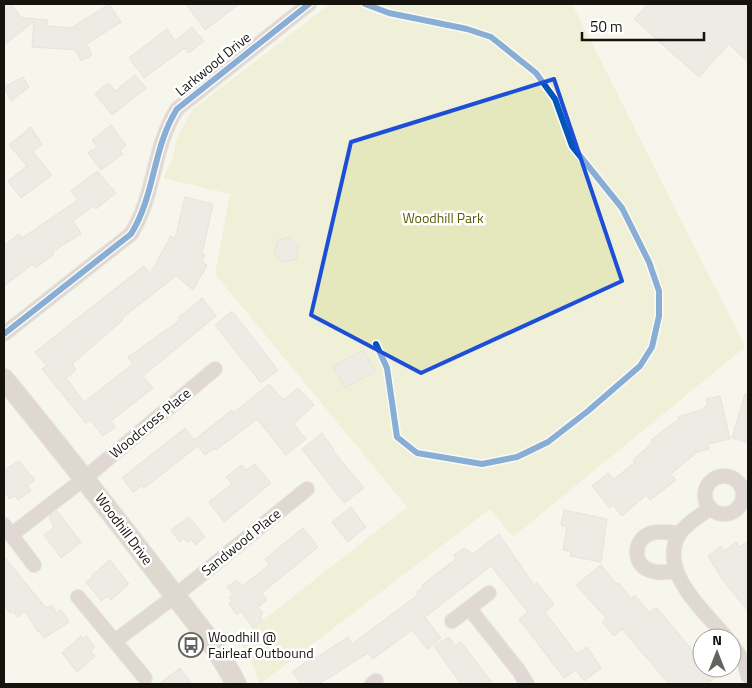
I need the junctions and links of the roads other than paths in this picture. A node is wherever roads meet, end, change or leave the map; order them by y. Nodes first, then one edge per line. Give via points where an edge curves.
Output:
1 (309, 4) edge
2 (4, 334) edge
3 (215, 369) dead end
4 (4, 379) edge
5 (85, 478) junction
6 (306, 488) dead end
7 (710, 508) dead end
8 (8, 530) edge
9 (680, 533) junction
10 (34, 565) dead end
11 (676, 571) junction
12 (489, 593) dead end
13 (175, 596) junction
14 (78, 597) dead end
15 (469, 608) junction
16 (452, 621) dead end
17 (719, 628) edge
18 (115, 641) junction
19 (742, 659) edge
20 (748, 677) edge
21 (145, 678) dead end
22 (236, 684) edge
23 (527, 684) edge
24 (748, 684) edge

1 - 2 street, Larkwood Drive via 176,109 160,144 142,215 131,234
3 - 5 street, Woodcross Place
4 - 5 street, Woodhill Drive
5 - 8 street, Woodcross Place
5 - 13 street, Woodhill Drive
6 - 13 street, Sandwood Place
7 - 9 street
8 - 10 street
9 - 11 street via 674,548
9 - 11 street via 648,534 637,548 638,560 647,570
11 - 17 street via 684,587
12 - 15 street
13 - 18 street, Sandwood Place
13 - 22 street, Woodhill Drive via 224,662
14 - 18 street
15 - 16 street
15 - 23 street
18 - 21 street
19 - 20 street
20 - 24 street

